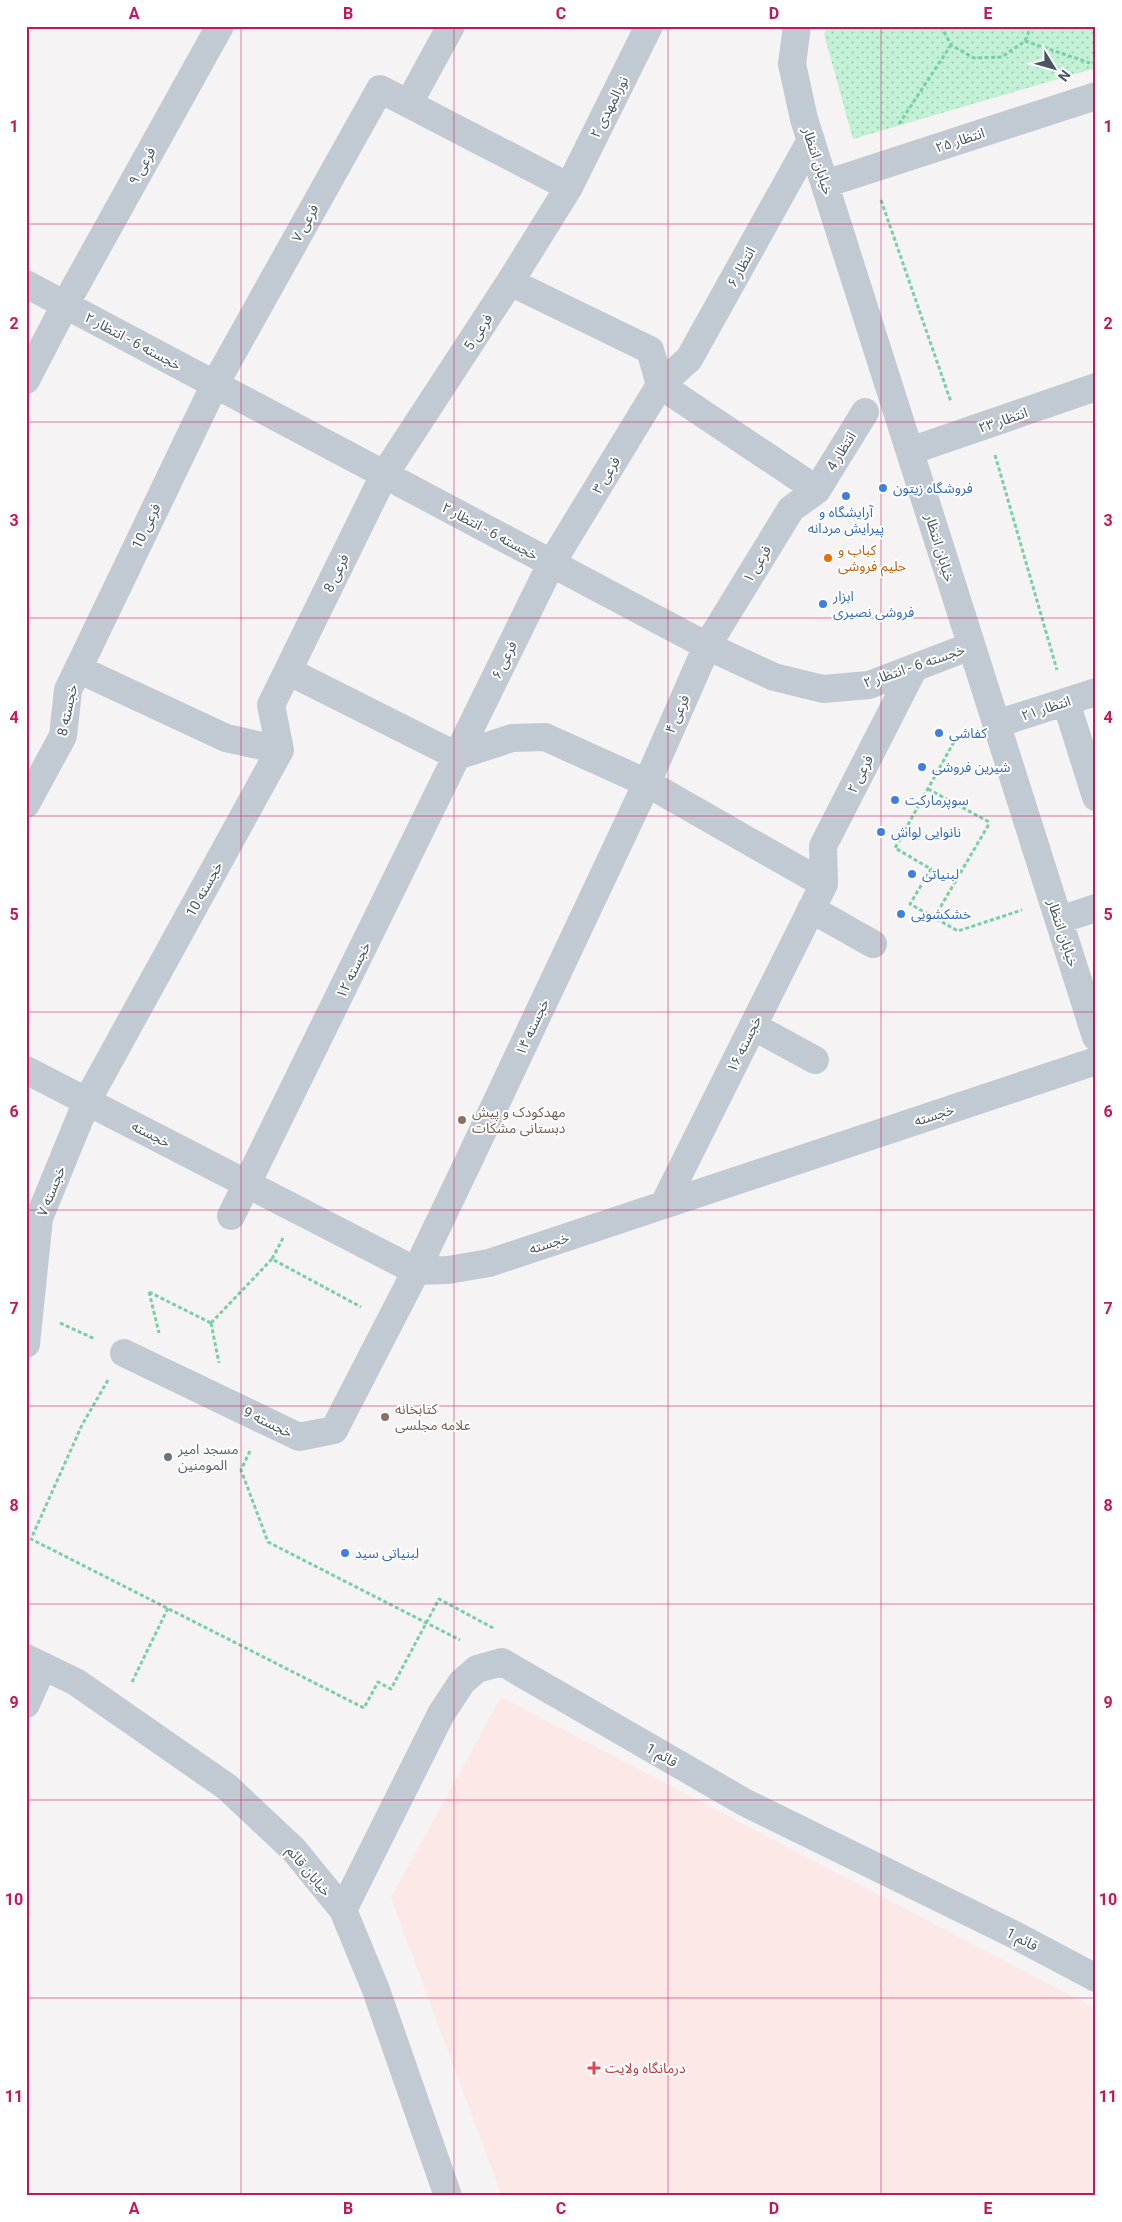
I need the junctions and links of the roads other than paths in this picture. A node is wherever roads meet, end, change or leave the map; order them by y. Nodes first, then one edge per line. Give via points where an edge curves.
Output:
1 (220, 26) edge
2 (451, 26) edge
3 (649, 26) edge
4 (797, 26) edge
5 (1096, 96) edge
6 (409, 103) junction
7 (811, 140) junction
8 (825, 184) junction
9 (569, 187) junction
10 (510, 282) junction
11 (26, 284) edge
12 (65, 305) junction
13 (26, 380) edge
14 (215, 384) junction
15 (660, 385) junction
16 (1096, 387) edge
17 (865, 412) dead end
18 (910, 451) junction
19 (384, 475) junction
20 (817, 490) junction
21 (551, 564) junction
22 (707, 646) junction
23 (971, 646) junction
24 (914, 668) junction
25 (78, 669) junction
26 (288, 671) junction
27 (1096, 692) edge
28 (1066, 702) junction
29 (996, 724) junction
30 (280, 750) junction
31 (457, 756) junction
32 (647, 783) junction
33 (1096, 797) edge
34 (26, 804) edge
35 (824, 884) junction
36 (1096, 908) edge
37 (811, 909) junction
38 (1055, 910) junction
39 (873, 944) dead end
40 (753, 1026) junction
41 (1096, 1037) edge
42 (815, 1060) dead end
43 (1096, 1061) edge
44 (26, 1070) edge
45 (87, 1101) junction
46 (248, 1184) junction
47 (664, 1204) junction
48 (231, 1216) dead end
49 (416, 1271) junction
50 (26, 1344) edge
51 (124, 1353) road end
52 (35, 1662) edge
53 (26, 1704) edge
54 (343, 1910) junction
55 (1096, 1978) edge
56 (448, 2196) edge

1 - 12 street, فرعی ۹
2 - 6 street
3 - 9 street, نورالمهدی ۲
4 - 7 street, خیابان انتظار via 792,64
5 - 8 street, انتظار ۲۵
6 - 9 street
6 - 14 street, فرعی ۷ via 380,89
7 - 8 street, خیابان انتظار
7 - 15 street, انتظار ۶ via 689,359
8 - 18 street, خیابان انتظار
9 - 10 street, فرعی 5
10 - 15 street via 650,350
10 - 19 street, فرعی 5
11 - 12 street, خجسته 6 - انتظار ۲
12 - 13 street, فرعی ۹
12 - 14 street, خجسته 6 - انتظار ۲
14 - 19 street, خجسته 6 - انتظار ۲
14 - 25 street, فرعی 10
15 - 20 street
15 - 21 street, فرعی ۳
16 - 18 street, انتظار ۲۳
17 - 20 street, انتظار 4
18 - 23 street, خیابان انتظار
19 - 21 street, خجسته 6 - انتظار ۲
19 - 26 street, فرعی 8
20 - 22 street, فرعی ۱ via 791,509
21 - 22 street, خجسته 6 - انتظار ۲
21 - 31 street, فرعی ۶
22 - 24 street, خجسته 6 - انتظار ۲ via 774,677 823,690 869,685
22 - 32 street, فرعی ۴
23 - 24 street, خجسته 6 - انتظار ۲
23 - 29 street, خیابان انتظار
24 - 35 street, فرعی ۲ via 823,846
25 - 30 street via 226,738
25 - 34 street, خجسته 8 via 68,690 63,736
26 - 30 street via 271,705
26 - 31 street
27 - 28 street, انتظار ۲۱
28 - 29 street, انتظار ۲۱
28 - 33 street
29 - 38 street, خیابان انتظار
30 - 45 street, خجسته 10
31 - 32 street via 512,738 545,737
31 - 46 street, خجسته ۱۲
32 - 35 street
32 - 49 street, خجسته ۱۴
35 - 37 street, خجسته ۱۶
36 - 38 street
37 - 39 street
37 - 40 street, خجسته ۱۶
38 - 41 street, خیابان انتظار
40 - 42 street
40 - 47 street, خجسته ۱۶
43 - 47 street, خجسته
44 - 45 street, خجسته
45 - 46 street, خجسته
45 - 50 street, خجسته ۷ via 39,1218
46 - 48 street, خجسته ۱۲
46 - 49 street, خجسته
47 - 49 street, خجسته via 489,1263
49 - 51 street, خجسته 9 via 334,1430 298,1437
52 - 53 street
52 - 54 street, خیابان قائم via 76,1682 227,1787 294,1850
54 - 55 street, قائم 1 via 441,1714 462,1682 477,1669 502,1662 744,1802
54 - 56 street, خیابان قائم via 376,1990

